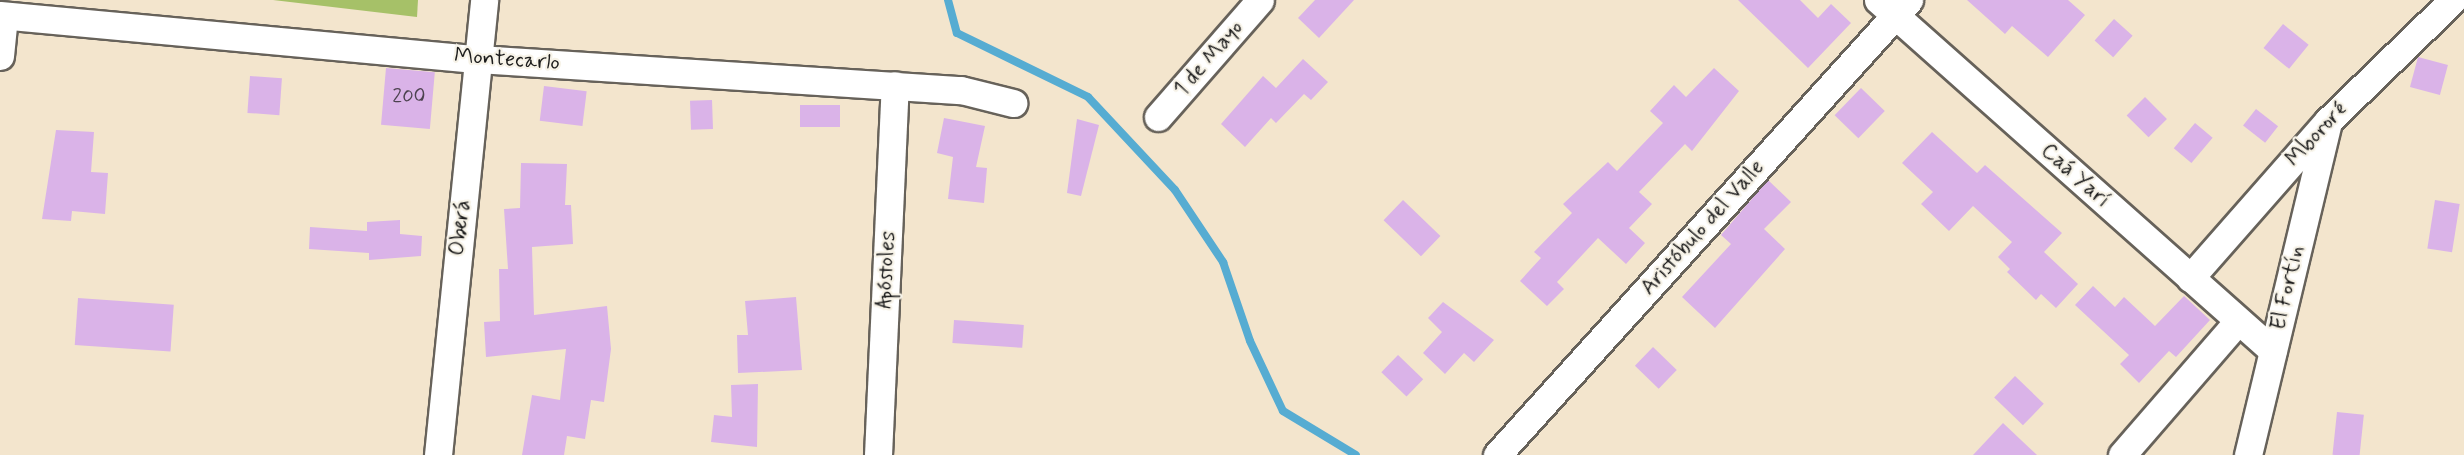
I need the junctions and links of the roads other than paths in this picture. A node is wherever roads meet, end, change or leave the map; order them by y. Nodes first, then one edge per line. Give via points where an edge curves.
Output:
1 (484, 0) edge
2 (1260, 0) edge
3 (2453, 0) edge
4 (1894, 5) edge
5 (2, 15) edge
6 (0, 56) edge
7 (478, 59) junction
8 (895, 85) junction
9 (1013, 102) dead end
10 (1158, 117) dead end
11 (2328, 121) junction
12 (2190, 279) junction
13 (2238, 321) junction
14 (2273, 351) junction
15 (438, 455) edge
16 (878, 455) edge
17 (1497, 455) edge
18 (2122, 455) edge
19 (2248, 455) edge

1 - 7 street, Oberá
2 - 10 street, 1 de Mayo
3 - 11 street, Mbororé
4 - 12 street, Caá Yarí
4 - 17 street, Aristóbulo del Valle
5 - 6 street
5 - 7 street, Montecarlo
7 - 8 street, Montecarlo
7 - 15 street, Oberá
8 - 9 street, Montecarlo via 961,90
8 - 16 street, Apóstoles
11 - 12 street, Mbororé
11 - 14 street, El Fortín
12 - 13 street, Caá Yarí
13 - 14 street, Caá Yarí
13 - 18 street
14 - 19 street, El Fortín

